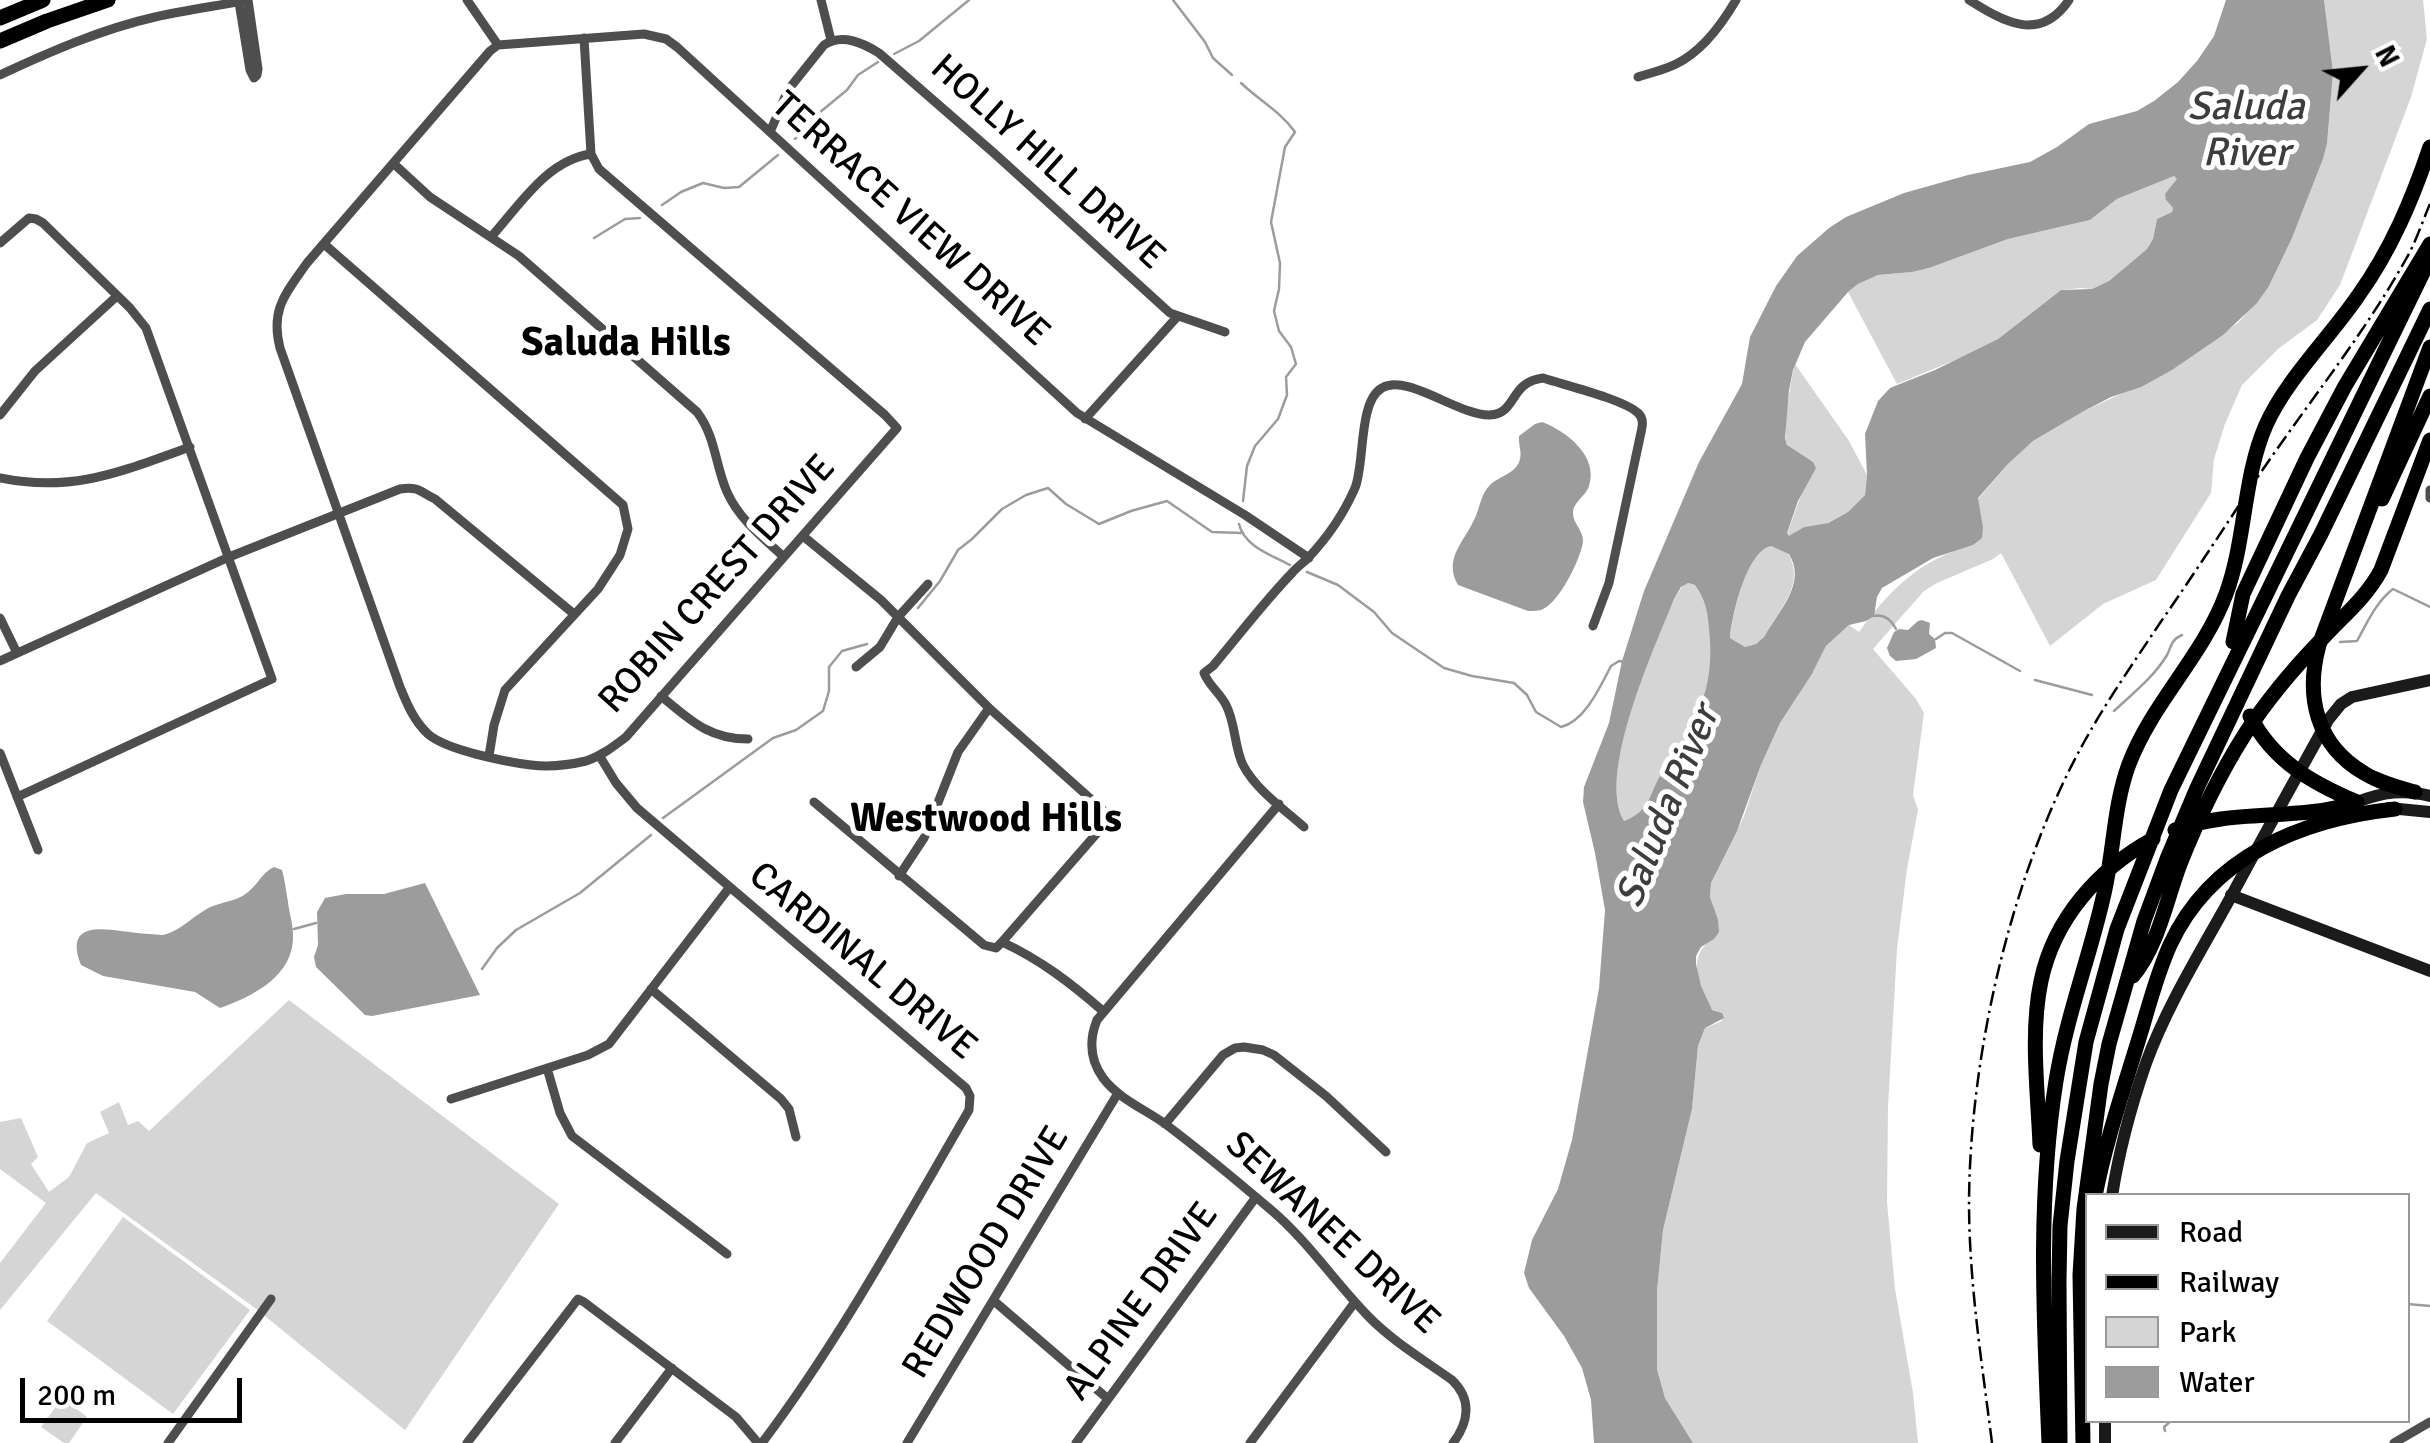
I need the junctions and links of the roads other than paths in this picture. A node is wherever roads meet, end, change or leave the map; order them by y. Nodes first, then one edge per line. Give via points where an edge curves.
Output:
1 (43, 0) edge
2 (108, 0) edge
3 (468, 0) edge
4 (821, 0) edge
5 (1736, 0) edge
6 (1970, 0) edge
7 (2069, 0) edge
8 (244, 1) edge
9 (0, 18) edge
10 (584, 38) junction
11 (830, 40) junction
12 (0, 41) edge
13 (498, 46) junction
14 (0, 76) edge
15 (1638, 77) dead end
16 (770, 132) junction
17 (2430, 147) edge
18 (591, 154) junction
19 (393, 164) junction
20 (491, 237) junction
21 (0, 244) edge
22 (324, 244) junction
23 (2430, 244) edge
24 (2430, 258) edge
25 (117, 296) junction
26 (2430, 310) edge
27 (1177, 317) junction
28 (1225, 332) dead end
29 (2430, 347) edge
30 (2430, 396) edge
31 (0, 415) edge
32 (1085, 419) junction
33 (2430, 440) edge
34 (190, 447) junction
35 (0, 478) edge
36 (2430, 490) edge
37 (2430, 498) edge
38 (338, 513) junction
39 (803, 536) junction
40 (229, 556) junction
41 (784, 557) junction
42 (1308, 558) junction
43 (2237, 564) junction
44 (928, 584) dead end
45 (2336, 598) junction
46 (574, 614) junction
47 (898, 617) junction
48 (0, 618) edge
49 (1593, 626) dead end
50 (2233, 642) junction
51 (17, 653) junction
52 (0, 661) edge
53 (856, 667) dead end
54 (2430, 680) edge
55 (662, 696) junction
56 (989, 708) junction
57 (748, 739) dead end
58 (0, 753) edge
59 (598, 755) junction
60 (489, 756) junction
61 (2423, 794) edge
62 (18, 797) junction
63 (814, 802) dead end
64 (2358, 802) junction
65 (1279, 804) junction
66 (2395, 809) junction
67 (2430, 812) edge
68 (2315, 818) junction
69 (1304, 827) dead end
70 (38, 850) dead end
71 (899, 876) junction
72 (728, 888) junction
73 (2232, 896) junction
74 (1002, 942) junction
75 (2430, 970) edge
76 (2128, 984) junction
77 (651, 989) junction
78 (1104, 1012) junction
79 (547, 1068) junction
80 (1118, 1093) junction
81 (450, 1099) dead end
82 (1164, 1124) junction
83 (796, 1137) dead end
84 (1386, 1152) dead end
85 (2086, 1193) edge
86 (2096, 1193) edge
87 (2113, 1193) edge
88 (1256, 1197) junction
89 (2085, 1203) edge
90 (2085, 1251) edge
91 (727, 1254) dead end
92 (2080, 1275) junction
93 (2044, 1276) junction
94 (271, 1299) dead end
95 (994, 1301) junction
96 (1355, 1302) junction
97 (672, 1368) junction
98 (1108, 1399) junction
99 (2430, 1422) edge
100 (168, 1443) edge
101 (467, 1443) edge
102 (616, 1443) edge
103 (760, 1443) edge
104 (907, 1443) edge
105 (1076, 1443) edge
106 (1250, 1443) edge
107 (1453, 1443) edge
108 (2049, 1443) edge
109 (2060, 1443) edge
110 (2083, 1443) edge
111 (2394, 1443) edge

1 - 9 highway
2 - 12 highway
3 - 13 street
4 - 11 street
5 - 15 street via 1695,52
6 - 7 street via 2026,26 2054,16
8 - 8 street via 250,70 254,78 258,68
8 - 14 street via 153,17
10 - 13 street, TERRACE VIEW DRIVE
10 - 16 street, TERRACE VIEW DRIVE via 666,39
10 - 18 street
11 - 16 street via 788,90
11 - 27 street, HOLLY HILL DRIVE via 879,53
13 - 19 street, ROBIN CREST DRIVE
16 - 32 street, TERRACE VIEW DRIVE
17 - 43 highway via 2380,263 2266,424
18 - 20 street via 552,171
18 - 39 street, ROBIN CREST DRIVE via 599,170 896,428
19 - 20 street
19 - 22 street, ROBIN CREST DRIVE
20 - 41 street via 697,412 734,505
21 - 25 street via 36,219
22 - 38 street, ROBIN CREST DRIVE via 288,288 276,326
22 - 46 street via 623,504 628,529 620,555
23 - 50 highway via 2321,430 2247,584
24 - 109 highway via 2178,776 2117,930 2086,1042 2067,1161 2058,1280
25 - 31 street via 35,371
25 - 34 street via 146,328
26 - 76 highway via 2196,788 2144,921
27 - 28 street, HOLLY HILL DRIVE
27 - 32 street
29 - 45 highway
30 - 45 highway
32 - 42 street, TERRACE VIEW DRIVE
33 - 76 highway via 2378,576 2246,734 2200,818 2144,962
34 - 35 street via 84,481
34 - 40 street
36 - 37 street
38 - 40 street
38 - 46 street via 418,488
38 - 60 street, ROBIN CREST DRIVE via 413,716 436,740
39 - 41 street, ROBIN CREST DRIVE
39 - 47 street
40 - 51 street
40 - 62 street via 272,679
41 - 55 street, ROBIN CREST DRIVE
42 - 49 street via 1356,486 1367,417 1374,394 1385,385 1401,384 1491,415 1503,412 1530,380 1543,378 1620,403 1642,420 1609,583
42 - 65 street via 1204,673 1233,720 1242,764
43 - 50 highway
43 - 93 highway via 2210,629 2144,732 2122,785 2104,895 2057,1078
44 - 47 street
45 - 61 highway via 2315,659 2317,715 2332,745 2362,773
46 - 60 street via 505,690
47 - 53 street via 880,647
47 - 56 street
48 - 51 street
50 - 64 highway via 2240,690 2255,726 2312,781
51 - 52 street
54 - 73 street via 2341,704
55 - 57 street via 714,734
55 - 59 street, ROBIN CREST DRIVE via 626,737
56 - 71 street via 958,752 931,824
56 - 74 street via 1110,817
58 - 62 street
59 - 60 street, ROBIN CREST DRIVE via 558,765
59 - 72 street, CARDINAL DRIVE via 627,798
61 - 64 street via 2384,793
62 - 70 street
63 - 71 street
64 - 66 street
64 - 68 highway
65 - 69 street
65 - 78 street, SEWANEE DRIVE
66 - 67 street
66 - 68 highway
68 - 86 highway via 2225,872 2177,931
68 - 93 highway via 2232,817 2181,827 2124,856 2065,921 2038,997
71 - 74 street via 984,945
72 - 77 street
72 - 103 street, CARDINAL DRIVE via 966,1088 972,1103 833,1343
73 - 75 street
73 - 87 street via 2147,1061
74 - 78 street via 1051,968
76 - 85 highway via 2101,1084
77 - 79 street via 609,1044
77 - 83 street via 781,1099
78 - 80 street, SEWANEE DRIVE via 1092,1032 1092,1054
79 - 81 street
79 - 91 street via 572,1136
80 - 82 street, SEWANEE DRIVE
80 - 95 street, REDWOOD DRIVE
82 - 84 street via 1223,1055 1254,1048 1274,1055
82 - 88 street, SEWANEE DRIVE
88 - 96 street, SEWANEE DRIVE
88 - 98 street, ALPINE DRIVE
89 - 92 highway
90 - 92 highway
92 - 110 highway
93 - 108 highway
94 - 100 street
95 - 98 street
95 - 104 street, REDWOOD DRIVE
96 - 106 street
96 - 107 street, SEWANEE DRIVE via 1461,1388 1467,1412
97 - 101 street via 578,1299
97 - 102 street
97 - 103 street
98 - 105 street, ALPINE DRIVE
99 - 111 street

